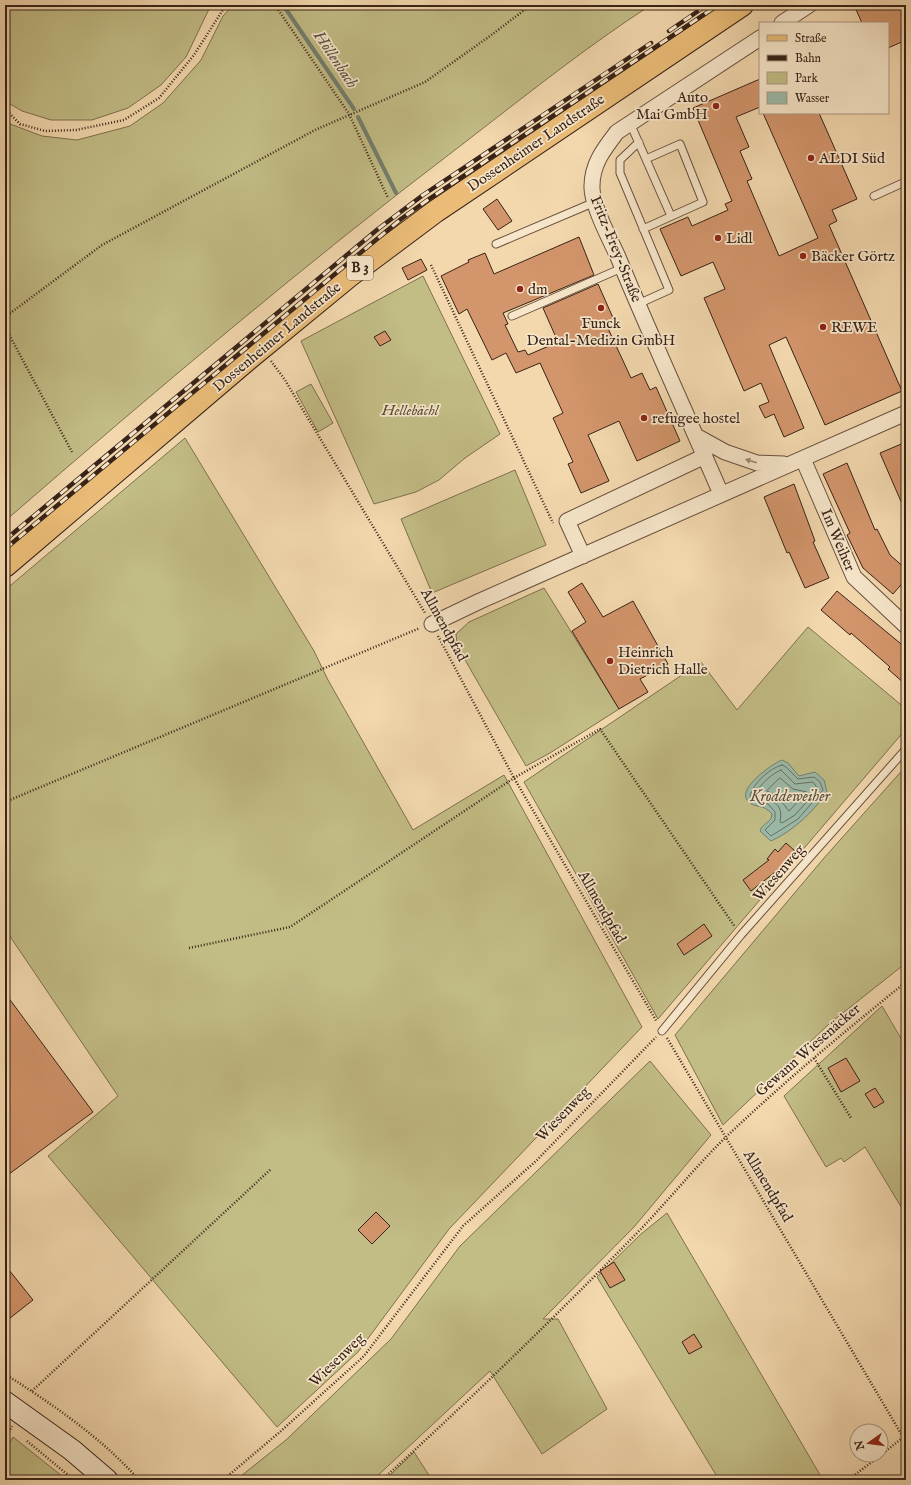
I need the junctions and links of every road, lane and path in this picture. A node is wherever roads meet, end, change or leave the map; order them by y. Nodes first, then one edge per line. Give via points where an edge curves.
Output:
1 (226, 5) edge
2 (275, 5) edge
3 (531, 5) edge
4 (742, 5) edge
5 (809, 5) edge
6 (784, 22) edge
7 (759, 39) edge
8 (5, 109) edge
9 (349, 114) junction
10 (630, 123) junction
11 (639, 142) junction
12 (646, 159) junction
13 (905, 182) edge
14 (874, 196) dead end
15 (388, 198) dead end
16 (595, 202) junction
17 (671, 216) junction
18 (643, 229) junction
19 (496, 244) dead end
20 (431, 265) dead end
21 (622, 268) junction
22 (638, 304) junction
23 (5, 316) edge
24 (512, 316) dead end
25 (5, 327) edge
26 (269, 358) dead end
27 (906, 413) edge
28 (696, 436) junction
29 (72, 452) dead end
30 (705, 456) junction
31 (796, 462) junction
32 (721, 494) junction
33 (554, 526) dead end
34 (583, 556) junction
35 (5, 566) edge
36 (432, 624) junction
37 (906, 626) edge
38 (906, 749) edge
39 (514, 778) junction
40 (5, 802) edge
41 (741, 936) junction
42 (189, 948) dead end
43 (906, 982) edge
44 (662, 1031) junction
45 (814, 1058) junction
46 (851, 1118) dead end
47 (726, 1137) junction
48 (271, 1168) dead end
49 (5, 1374) edge
50 (32, 1391) junction
51 (5, 1402) edge
52 (5, 1423) edge
53 (17, 1432) dead end
54 (905, 1436) edge
55 (23, 1437) dead end
56 (906, 1442) edge
57 (889, 1449) edge
58 (870, 1463) edge
59 (74, 1480) edge
60 (107, 1480) edge
61 (139, 1480) edge
62 (222, 1480) edge
63 (382, 1480) edge
64 (848, 1480) edge

1 - 8 path via 194,55 159,98 124,120 76,130 45,131 20,124
2 - 9 path
3 - 9 path via 424,82 401,94
4 - 35 main road, Dossenheimer Landstraße / B 3 via 436,211 350,276 248,359
5 - 6 street
7 - 10 street, Fritz-Frey-Straße
9 - 15 path
9 - 23 path via 102,245
10 - 11 lane
10 - 16 street, Fritz-Frey-Straße via 617,132 603,149 594,167 592,187
11 - 12 lane
11 - 18 lane via 620,160 620,173
12 - 17 lane
12 - 17 lane via 680,144 703,202
13 - 14 lane
16 - 19 lane
16 - 21 street, Fritz-Frey-Straße
17 - 18 lane
18 - 22 lane via 669,290
20 - 33 path
21 - 22 street, Fritz-Frey-Straße
21 - 24 lane
22 - 28 street, Fritz-Frey-Straße
25 - 29 path
26 - 36 path, Allmendpfad via 285,380
27 - 31 street via 827,446
28 - 30 street, Fritz-Frey-Straße
31 -> 28 street via 757,463 725,452
30 - 32 street, Fritz-Frey-Straße
30 - 34 street via 567,521
31 - 32 street
31 - 37 street, Im Weiher via 854,577
32 - 34 street
34 - 36 street
36 - 39 path, Allmendpfad
36 - 40 path
38 - 41 lane, Wiesenweg
39 - 41 path via 600,729
39 - 42 path via 290,927
39 - 44 path, Allmendpfad
41 - 44 lane, Wiesenweg
43 - 45 path, Gewann Wiesenäcker
44 - 47 path, Allmendpfad
44 - 62 path, Wiesenweg via 537,1160 463,1226 364,1356
45 - 46 path
45 - 47 path, Gewann Wiesenäcker
47 - 54 path, Allmendpfad
47 - 63 path, Gewann Wiesenäcker via 639,1231 536,1335
48 - 50 path
49 - 50 path
50 - 61 path via 96,1439
51 - 60 main road via 72,1450
52 - 53 path
54 - 56 path, Allmendpfad
54 - 57 path
55 - 59 path
58 - 64 path

